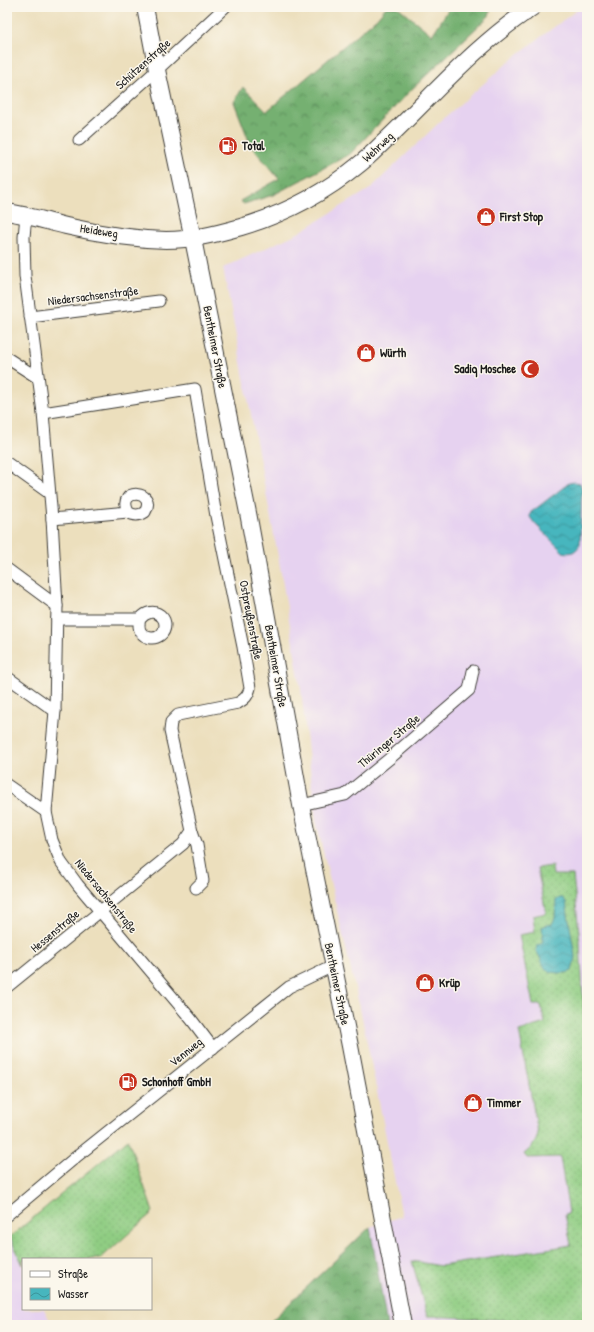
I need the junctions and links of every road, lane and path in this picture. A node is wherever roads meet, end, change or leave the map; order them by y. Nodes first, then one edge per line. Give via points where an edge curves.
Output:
1 (146, 7) edge
2 (225, 7) edge
3 (526, 9) edge
4 (157, 70) junction
5 (79, 140) dead end
6 (7, 212) edge
7 (26, 215) junction
8 (193, 239) junction
9 (159, 301) dead end
10 (30, 317) junction
11 (7, 358) edge
12 (38, 378) junction
13 (42, 413) junction
14 (7, 463) edge
15 (49, 493) junction
16 (128, 512) dead end
17 (52, 520) junction
18 (7, 569) edge
19 (57, 606) junction
20 (140, 619) dead end
21 (57, 620) junction
22 (473, 671) dead end
23 (7, 677) edge
24 (55, 711) junction
25 (7, 785) edge
26 (302, 805) junction
27 (46, 812) junction
28 (192, 831) junction
29 (196, 888) dead end
30 (100, 911) junction
31 (333, 966) junction
32 (7, 987) edge
33 (213, 1048) junction
34 (7, 1215) edge
35 (403, 1325) edge

1 - 4 street, Bentheimer Straße
2 - 4 street, Schützenstraße
3 - 8 street, Wehrweg via 479,48 361,163 330,185 298,205 257,222
4 - 5 street, Schützenstraße
4 - 8 street, Bentheimer Straße
6 - 7 street, Heideweg
7 - 8 street, Heideweg via 67,226 104,232 167,240
7 - 10 street, Niedersachsenstraße via 24,254
8 - 26 street, Bentheimer Straße via 249,518
9 - 10 street, Niedersachsenstraße
10 - 12 street, Niedersachsenstraße
11 - 12 street
12 - 13 street, Niedersachsenstraße
13 - 15 street, Niedersachsenstraße
13 - 28 street, Ostpreußenstraße via 195,389 216,516 244,647 250,688 249,694 238,703 178,715 171,722 170,731
14 - 15 street
15 - 17 street, Niedersachsenstraße
16 - 17 street
17 - 19 street, Niedersachsenstraße
18 - 19 street
19 - 21 street, Niedersachsenstraße
20 - 21 street
21 - 24 street, Niedersachsenstraße
22 - 26 street, Thüringer Straße via 469,690 344,795
23 - 24 street
24 - 27 street, Niedersachsenstraße
25 - 27 street
26 - 31 street, Bentheimer Straße
27 - 30 street, Niedersachsenstraße via 52,840 61,862
28 - 29 street via 203,881
28 - 30 street via 183,844
30 - 32 street, Hessenstraße
30 - 33 street, Niedersachsenstraße
31 - 33 street, Vennweg via 289,987
31 - 35 street, Bentheimer Straße
33 - 34 street, Vennweg

